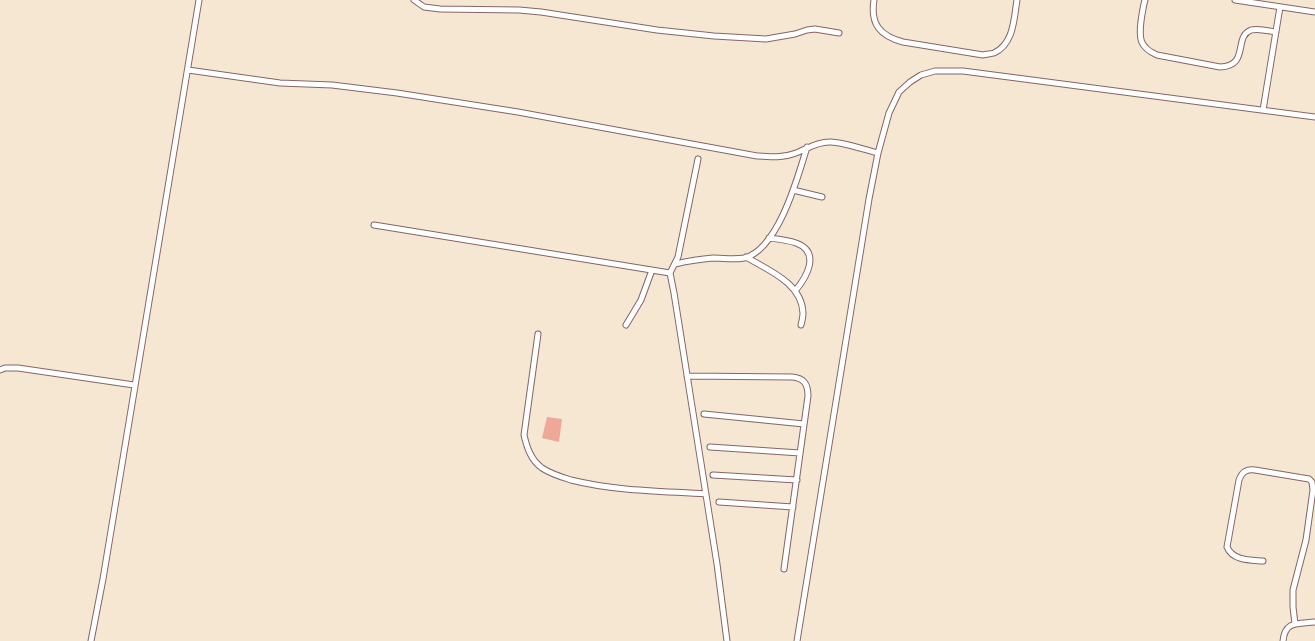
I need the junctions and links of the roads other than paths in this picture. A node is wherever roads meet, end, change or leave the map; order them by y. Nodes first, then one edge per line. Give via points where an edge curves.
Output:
1 (199, 0) edge
2 (414, 0) edge
3 (874, 0) edge
4 (1017, 0) edge
5 (1145, 0) edge
6 (1235, 0) edge
7 (1280, 7) junction
8 (1315, 12) edge
9 (1276, 32) junction
10 (839, 33) dead end
11 (188, 70) junction
12 (1263, 110) junction
13 (1315, 117) edge
14 (807, 147) junction
15 (878, 153) junction
16 (698, 159) dead end
17 (793, 190) junction
18 (822, 197) dead end
19 (374, 225) dead end
20 (769, 238) junction
21 (746, 257) junction
22 (675, 264) junction
23 (652, 270) junction
24 (670, 273) junction
25 (795, 291) junction
26 (626, 325) dead end
27 (801, 325) dead end
28 (538, 334) dead end
29 (0, 370) edge
30 (687, 376) junction
31 (134, 386) junction
32 (704, 414) dead end
33 (804, 424) junction
34 (710, 447) dead end
35 (800, 453) junction
36 (713, 475) dead end
37 (797, 480) junction
38 (706, 494) junction
39 (719, 502) dead end
40 (793, 507) junction
41 (1263, 561) dead end
42 (784, 569) dead end
43 (1315, 622) edge
44 (1295, 624) junction
45 (91, 641) edge
46 (727, 641) edge
47 (797, 641) edge
48 (1283, 641) edge

1 - 11 lane
2 - 10 lane via 424,7 440,9 541,12 714,36 766,39 815,29
3 - 4 lane via 875,21 881,32 891,39 982,55 1004,46 1010,36
5 - 9 lane via 1140,35 1142,44 1157,54 1228,66 1239,57 1243,40 1251,30
6 - 7 lane
7 - 8 lane
7 - 9 lane
9 - 12 lane
11 - 14 lane via 280,83 397,93 757,156 779,157
11 - 31 lane
12 - 13 lane
12 - 15 lane via 978,72 935,71 921,75 899,92 889,113
14 - 15 lane via 830,141
14 - 17 lane
15 - 47 lane
16 - 22 lane
17 - 18 lane
17 - 20 lane
19 - 23 lane
20 - 21 lane via 756,253
20 - 25 lane via 796,243 810,254 808,270
21 - 22 lane
21 - 25 lane via 778,275
22 - 24 lane
23 - 24 lane
23 - 26 lane via 641,300
24 - 30 lane
25 - 27 lane via 803,313
28 - 38 lane via 524,435 526,447 541,467 597,486
29 - 31 lane via 18,368
30 - 33 lane via 803,380 808,390
30 - 38 lane
31 - 45 lane
32 - 33 lane
33 - 35 lane
34 - 35 lane
35 - 37 lane
36 - 37 lane
37 - 40 lane
38 - 46 lane
39 - 40 lane
40 - 42 lane
41 - 44 lane via 1238,558 1229,552 1241,475 1249,469 1309,479 1313,490 1306,540 1293,590
43 - 44 lane
44 - 48 lane via 1285,631

